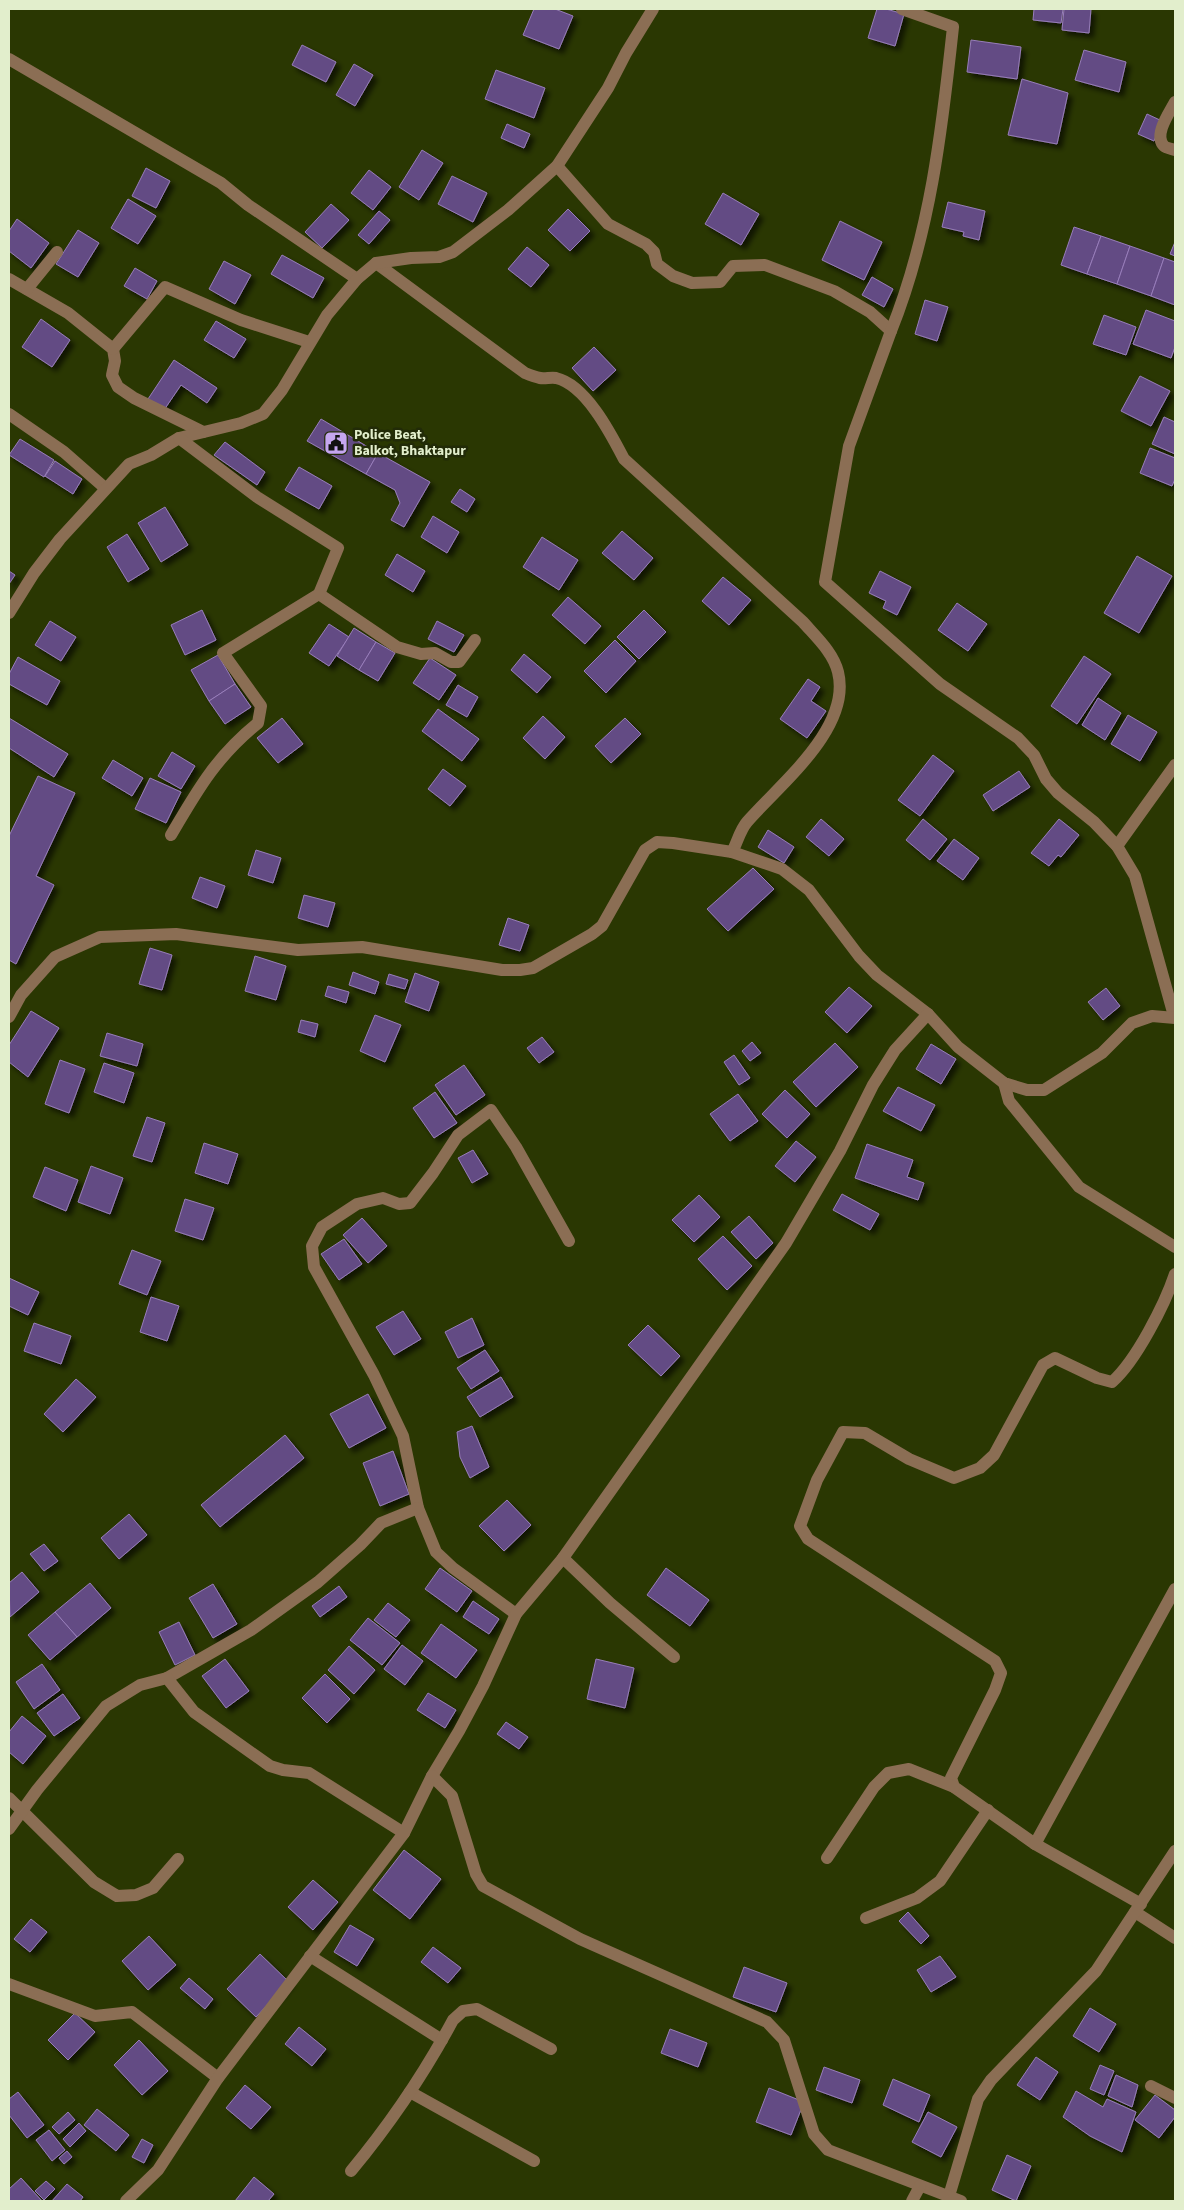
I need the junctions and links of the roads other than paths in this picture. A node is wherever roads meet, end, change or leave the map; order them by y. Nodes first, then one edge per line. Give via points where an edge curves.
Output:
1 (653, 9) edge
2 (902, 9) edge
3 (9, 59) edge
4 (1175, 102) edge
5 (1175, 150) edge
6 (557, 166) junction
7 (57, 252) dead end
8 (376, 263) junction
9 (9, 279) edge
10 (357, 279) junction
11 (27, 289) junction
12 (890, 332) junction
13 (309, 342) junction
14 (113, 349) junction
15 (9, 414) edge
16 (203, 432) junction
17 (179, 438) junction
18 (105, 488) junction
19 (319, 594) junction
20 (9, 613) edge
21 (475, 640) dead end
22 (1175, 765) edge
23 (171, 835) dead end
24 (1117, 846) junction
25 (732, 852) junction
26 (928, 1014) junction
27 (9, 1017) edge
28 (1175, 1017) edge
29 (1004, 1083) junction
30 (569, 1241) dead end
31 (1175, 1247) edge
32 (1175, 1274) edge
33 (418, 1508) junction
34 (563, 1558) junction
35 (1175, 1589) edge
36 (516, 1614) junction
37 (674, 1657) dead end
38 (167, 1678) junction
39 (432, 1776) junction
40 (954, 1787) junction
41 (9, 1798) edge
42 (988, 1810) junction
43 (23, 1812) junction
44 (9, 1829) edge
45 (404, 1832) junction
46 (1035, 1844) junction
47 (1175, 1851) edge
48 (827, 1858) dead end
49 (178, 1859) dead end
50 (1138, 1908) junction
51 (866, 1918) dead end
52 (1175, 1938) edge
53 (310, 1956) junction
54 (9, 1984) edge
55 (442, 2040) junction
56 (551, 2049) dead end
57 (218, 2078) junction
58 (1150, 2086) dead end
59 (410, 2092) junction
60 (1175, 2098) edge
61 (534, 2161) dead end
62 (351, 2171) dead end
63 (920, 2186) junction
64 (949, 2196) junction
65 (126, 2201) edge
66 (912, 2201) edge
67 (961, 2201) edge

1 - 6 street via 608,88
2 - 12 street via 953,27 942,131 920,242 905,295
3 - 10 street via 221,183
4 - 5 street via 1160,138 1164,146
6 - 8 street via 508,210 453,252 439,257
6 - 12 street via 608,224 646,244 654,252 657,264 673,276 692,283 720,282 733,266 766,265 834,291 870,312
7 - 11 street
8 - 10 street
8 - 25 street via 525,373 555,378 580,393 624,459 803,622 828,650 838,671 840,696 833,718 814,748 746,824
9 - 11 street
10 - 13 street
11 - 14 street via 68,313
12 - 24 street via 849,446 825,582 940,684 1018,738 1034,755 1046,779 1058,793
13 - 14 street via 241,320 165,287
13 - 16 street via 282,390 263,414
14 - 16 street via 112,375 118,388 147,406
15 - 18 street via 64,452
16 - 17 street
17 - 18 street via 129,464
17 - 19 street via 257,497 338,548
18 - 20 street via 60,539
19 - 21 street via 397,647 421,654 435,653 451,662 459,662
19 - 23 street via 223,653 261,706 258,723 235,741 204,778
22 - 24 street
24 - 28 street via 1135,876
25 - 26 street via 782,869 809,890 858,956 877,975
25 - 27 street via 657,842 645,850 602,926 533,968 502,970 362,947 298,950 176,934 100,937 55,957 21,996
26 - 29 street via 958,1047
26 - 34 street via 895,1050 873,1085 840,1151 786,1243
28 - 29 street via 1152,1016 1132,1023 1102,1053 1044,1090 1027,1090
29 - 31 street via 1009,1102 1079,1187
30 - 33 street via 492,1110 458,1136 410,1203 399,1204 383,1198 357,1204 322,1227 312,1246 314,1267 374,1375 403,1436
32 - 40 street via 1167,1298 1123,1372 1112,1382 1055,1358 1043,1365 994,1455 980,1468 954,1478 909,1459 865,1433 843,1432 817,1480 800,1526 808,1539 995,1660 1001,1673 951,1778
33 - 36 street via 436,1552
33 - 38 street via 381,1524 318,1582 251,1630
34 - 36 street
34 - 37 street
35 - 46 street
36 - 39 street via 479,1694
38 - 43 street via 140,1685 106,1706 37,1790
38 - 45 street via 194,1712 270,1766 309,1773
39 - 45 street
39 - 63 street via 452,1796 476,1874 483,1886 580,1939 767,2022 784,2040 814,2134 828,2150
40 - 42 street
40 - 48 street via 909,1769 888,1773 874,1787
41 - 43 street
42 - 46 street
42 - 51 street via 940,1881 917,1898
43 - 44 street
43 - 49 street via 94,1882 117,1896 136,1895 153,1888
45 - 53 street
46 - 50 street
47 - 50 street
50 - 52 street
50 - 64 street via 1096,1971 991,2080 978,2099
53 - 55 street
53 - 57 street
54 - 57 street via 95,2016 132,2012
55 - 56 street via 463,2011 477,2010
55 - 59 street
57 - 65 street via 158,2170
58 - 60 street
59 - 61 street
59 - 62 street via 383,2133
63 - 64 street
63 - 66 street
64 - 67 street

